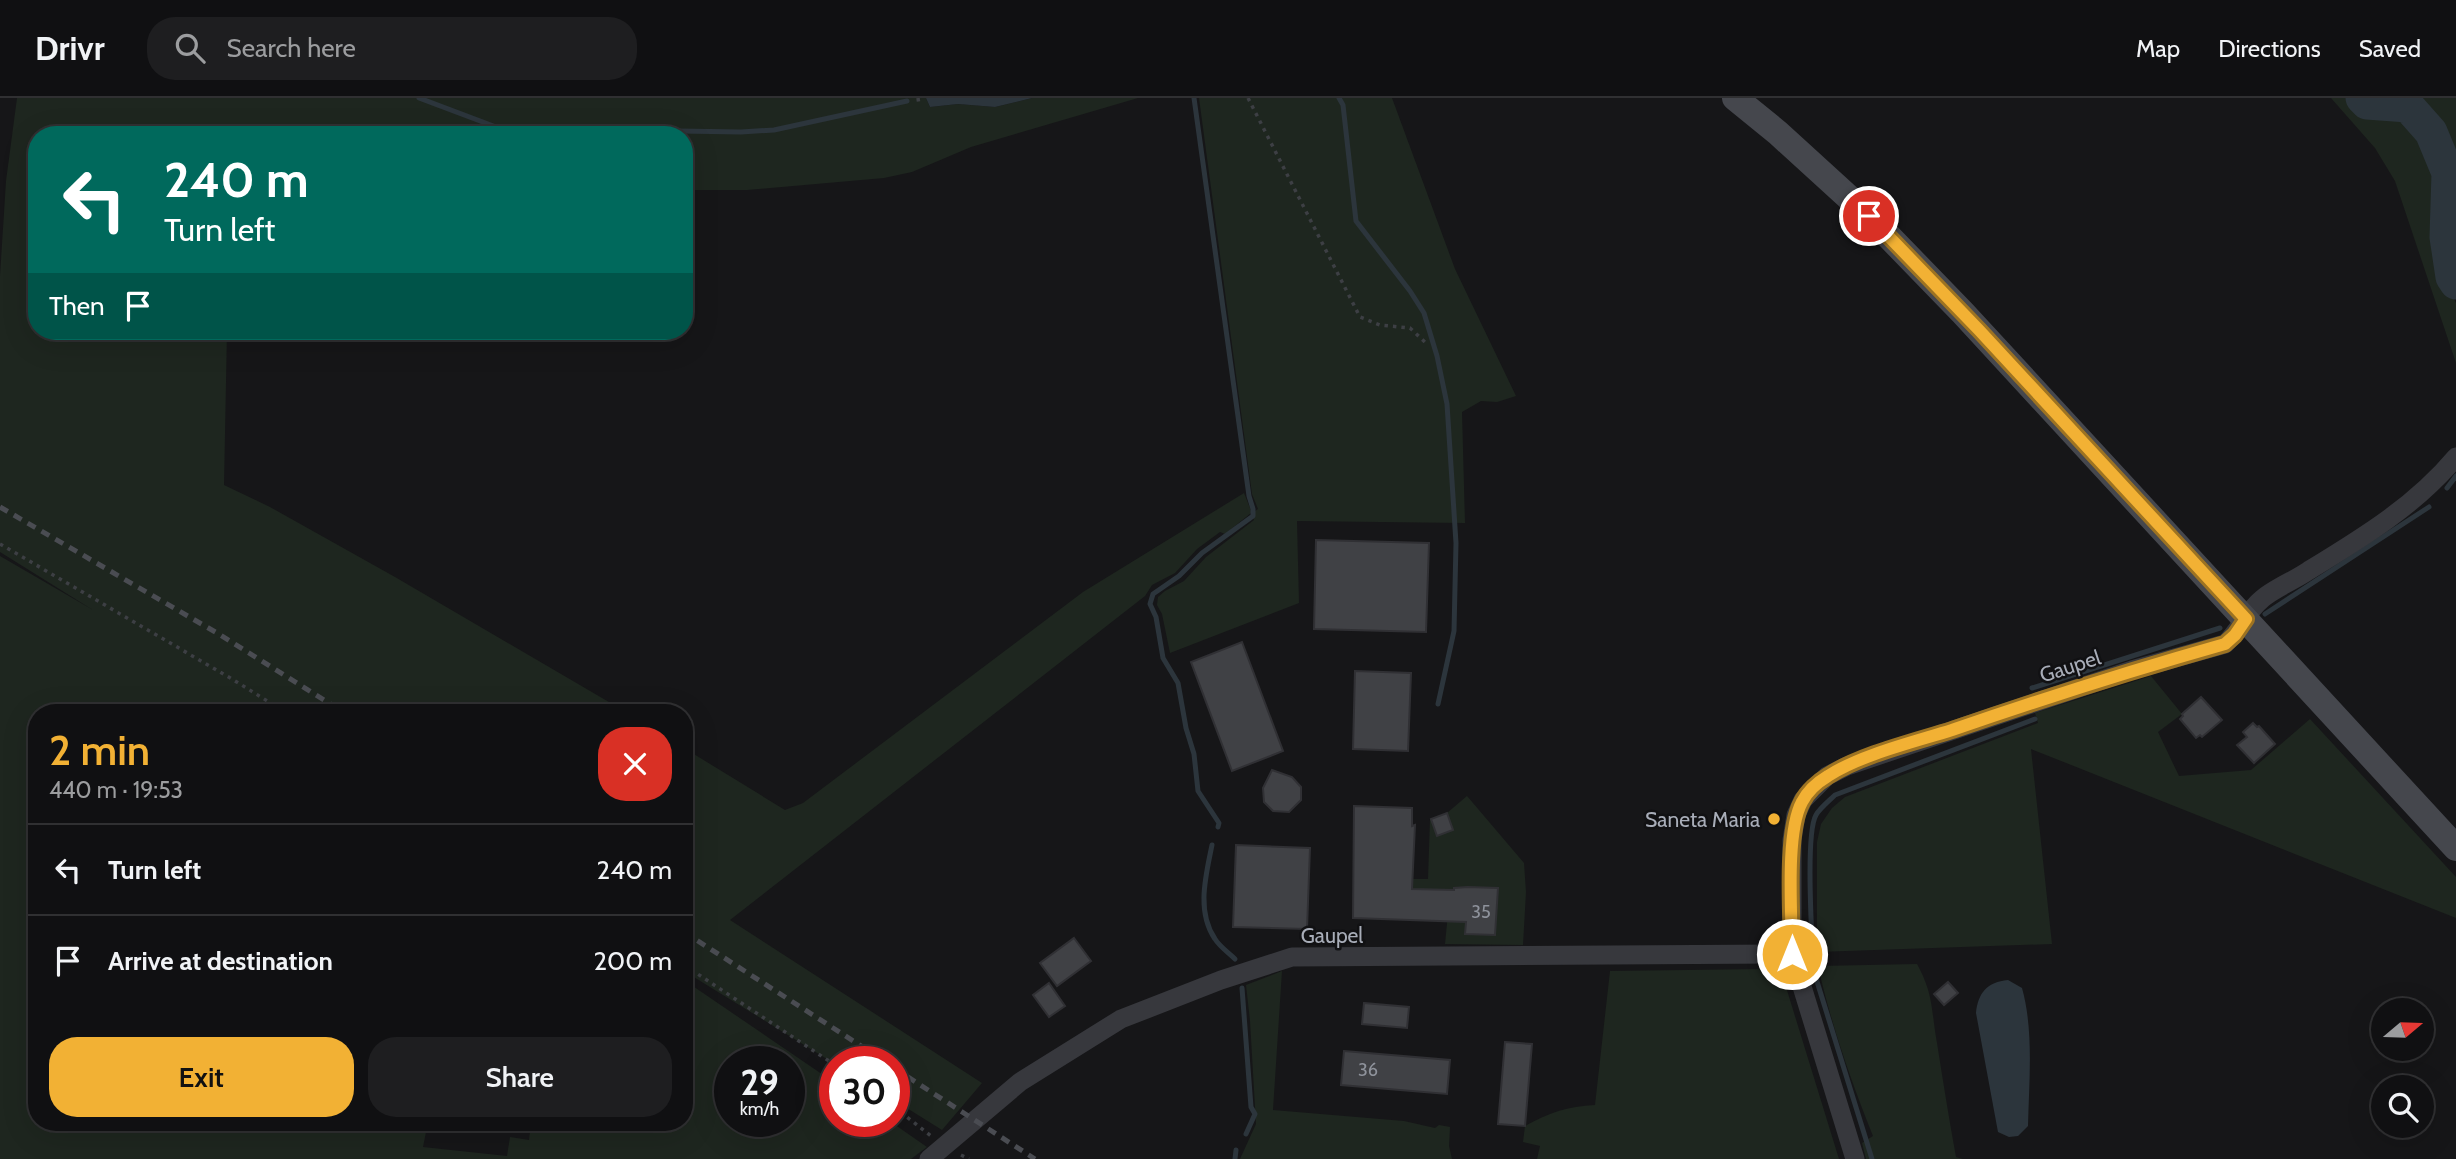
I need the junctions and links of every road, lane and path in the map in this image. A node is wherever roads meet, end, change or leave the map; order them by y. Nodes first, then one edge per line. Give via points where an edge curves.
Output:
1 (918, 98) edge
2 (1248, 98) edge
3 (1735, 98) edge
4 (919, 105) dead end
5 (1427, 344) dead end
6 (2456, 457) edge
7 (0, 544) edge
8 (2246, 619) junction
9 (272, 704) edge
10 (2456, 848) edge
11 (1792, 954) junction
12 (693, 971) edge
13 (819, 1054) edge
14 (910, 1121) edge
15 (946, 1146) junction
16 (929, 1159) edge
17 (1855, 1159) edge

1 - 4 path
2 - 5 path via 1360,317 1380,325 1410,328
3 - 8 street via 1869,216
6 - 8 street, Gaupel via 2395,515 2262,599
7 - 9 path
8 - 10 street
8 - 11 street, Gaupel via 2225,644 2035,701 1827,776 1803,800 1796,815
11 - 15 street, Gaupel via 1292,957 1121,1019 1020,1082
11 - 17 street, Gaupel
12 - 13 path
14 - 15 path
15 - 16 street, Gaupel

